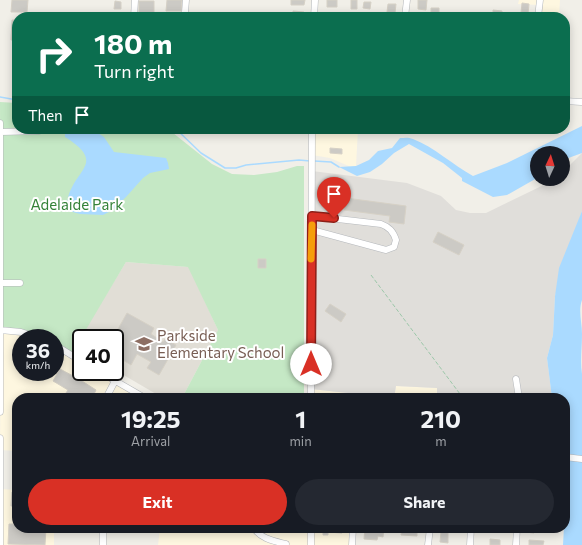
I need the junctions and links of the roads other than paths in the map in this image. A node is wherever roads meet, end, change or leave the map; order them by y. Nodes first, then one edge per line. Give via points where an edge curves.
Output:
1 (134, 0) edge
2 (186, 0) edge
3 (315, 0) edge
4 (407, 0) edge
5 (540, 0) edge
6 (134, 12) edge
7 (185, 12) dead end
8 (314, 12) edge
9 (406, 12) edge
10 (539, 12) edge
11 (570, 101) edge
12 (581, 102) edge
13 (0, 123) edge
14 (12, 133) edge
15 (0, 134) edge
16 (312, 134) edge
17 (312, 216) junction
18 (312, 230) junction
19 (0, 237) edge
20 (0, 283) edge
21 (20, 283) dead end
22 (0, 330) edge
23 (12, 331) edge
24 (0, 367) edge
25 (516, 379) dead end
26 (115, 381) joint
27 (109, 393) edge
28 (136, 393) edge
29 (311, 393) edge
30 (518, 393) edge
31 (0, 412) edge
32 (0, 438) edge
33 (570, 458) edge
34 (582, 459) edge
35 (103, 533) edge
36 (259, 533) edge
37 (311, 533) edge
38 (353, 533) edge
39 (429, 533) edge
40 (471, 533) edge
41 (517, 533) edge
42 (286, 544) edge
43 (0, 545) edge
44 (103, 545) edge
45 (311, 545) edge
46 (352, 545) edge
47 (428, 545) edge
48 (470, 545) edge
49 (516, 545) edge

1 - 6 street
2 - 7 street
3 - 8 street
4 - 9 street
5 - 10 street
11 - 12 street
13 - 15 street
14 - 15 street
15 - 19 street
16 - 17 street
17 - 18 street
17 - 18 street via 381,224 391,230 396,240 394,247 386,250
18 - 29 street
19 - 20 street
20 - 21 street
20 - 22 street
22 - 23 street
22 - 24 street
24 - 31 street
25 - 30 street
26 - 27 street
26 - 28 street
32 - 43 street
33 - 34 street
35 - 44 street
36 - 42 street via 268,540
37 - 45 street
38 - 46 street
39 - 47 street
40 - 48 street
41 - 49 street

